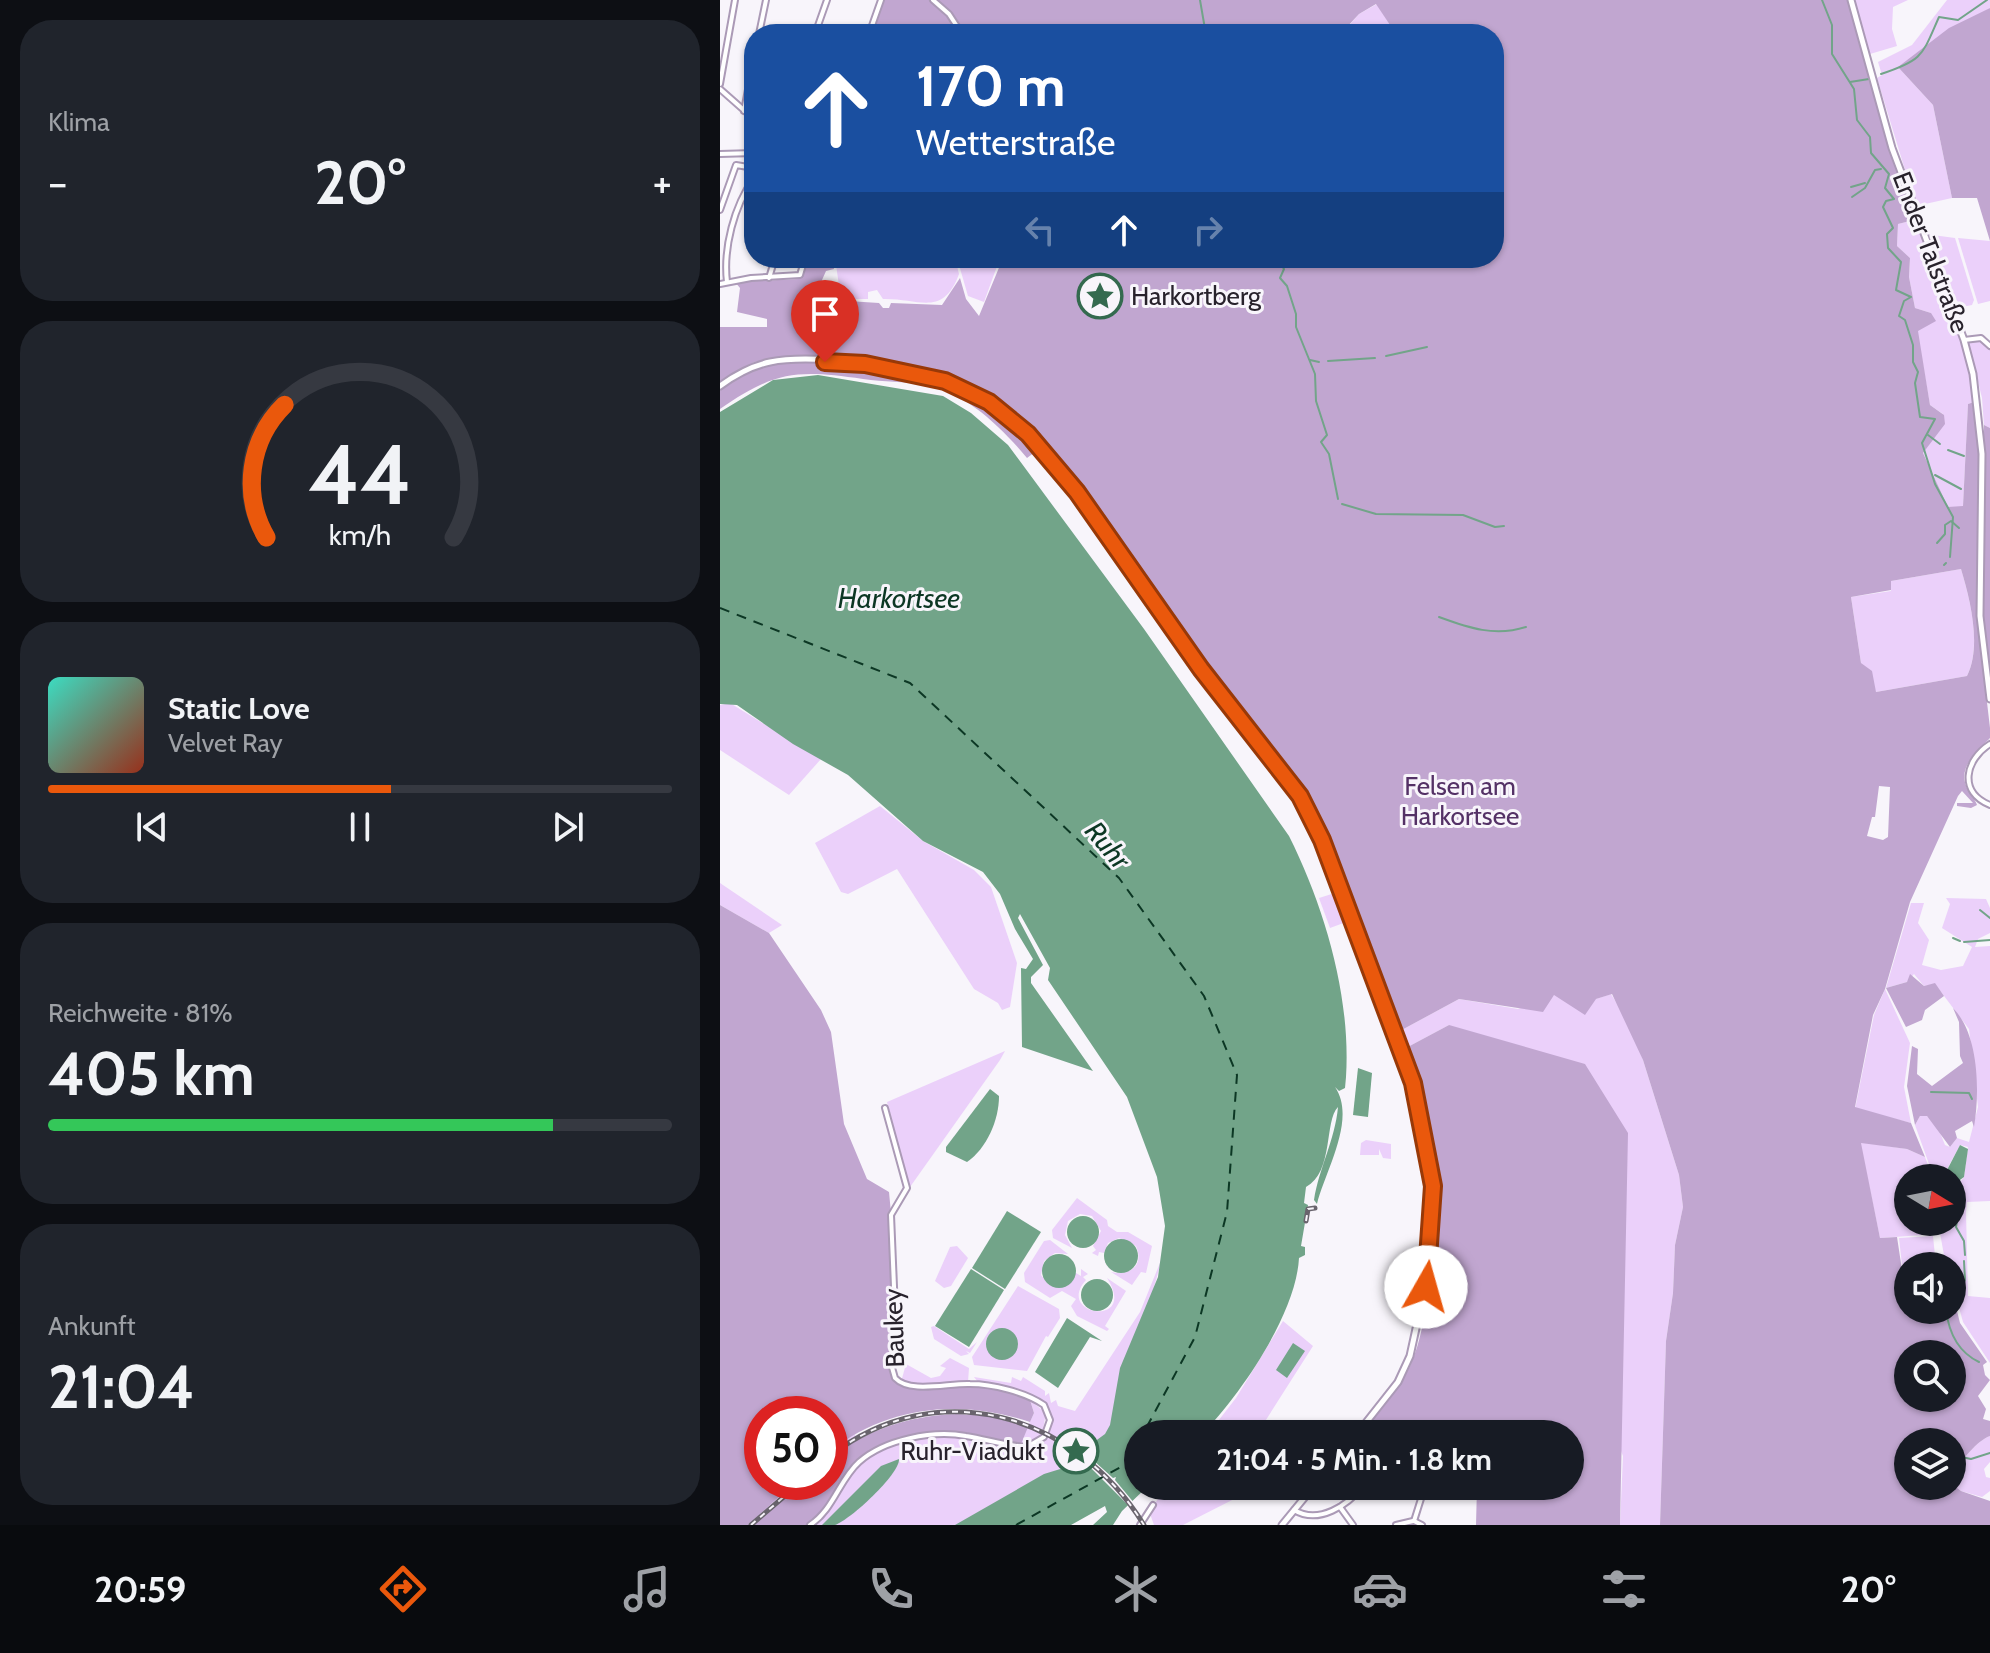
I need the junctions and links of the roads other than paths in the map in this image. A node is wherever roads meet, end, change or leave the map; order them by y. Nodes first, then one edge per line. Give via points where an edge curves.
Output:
1 (735, 0) edge
2 (766, 0) edge
3 (827, 0) edge
4 (881, 0) edge
5 (933, 0) edge
6 (1851, 0) edge
7 (761, 24) edge
8 (819, 24) edge
9 (873, 24) edge
10 (956, 24) edge
11 (720, 87) edge
12 (744, 111) edge
13 (744, 153) edge
14 (720, 154) edge
15 (744, 166) edge
16 (744, 195) edge
17 (720, 210) edge
18 (772, 268) edge
19 (802, 268) edge
20 (769, 278) junction
21 (727, 282) junction
22 (720, 284) edge
23 (1964, 340) junction
24 (1990, 346) edge
25 (720, 386) edge
26 (1990, 699) edge
27 (1990, 744) edge
28 (1990, 750) edge
29 (1981, 751) junction
30 (1990, 805) edge
31 (885, 1108) dead end
32 (1368, 1420) edge
33 (1302, 1500) edge
34 (1352, 1500) edge
35 (1419, 1500) edge
36 (1153, 1505) dead end
37 (1340, 1507) junction
38 (1294, 1510) junction
39 (1414, 1521) junction
40 (810, 1525) edge
41 (1140, 1525) edge
42 (1282, 1525) edge
43 (1353, 1525) edge
44 (1396, 1525) edge
45 (1422, 1525) edge

1 - 11 street
2 - 7 street
3 - 8 street
4 - 9 street
5 - 10 street
6 - 23 main road, Ender Talstraße via 1892,148
11 - 12 street
13 - 14 street
15 - 17 street via 736,165
16 - 21 street via 728,241
18 - 20 street
19 - 20 street via 800,275
20 - 21 street
21 - 22 street
23 - 24 street via 1981,338
23 - 26 main road, Ender Talstraße via 1981,424 1980,616
25 - 32 main road via 777,360 865,364 966,389 1028,434 1077,492 1201,669 1307,806 1406,1060 1431,1174 1432,1239 1419,1329 1398,1382
27 - 29 street
28 - 29 street
29 - 30 street via 1971,761 1968,780 1975,796
31 - 40 street, Baukey via 907,1188 891,1215 895,1378 906,1386 972,1384 1024,1395 1044,1405 1050,1420 1044,1437 1027,1447 931,1435 881,1449 858,1463 826,1512
33 - 38 main road
34 - 37 street
35 - 39 street
36 - 41 street
37 - 38 street via 1316,1517
37 - 43 street
38 - 42 main road
39 - 44 street
39 - 45 street

